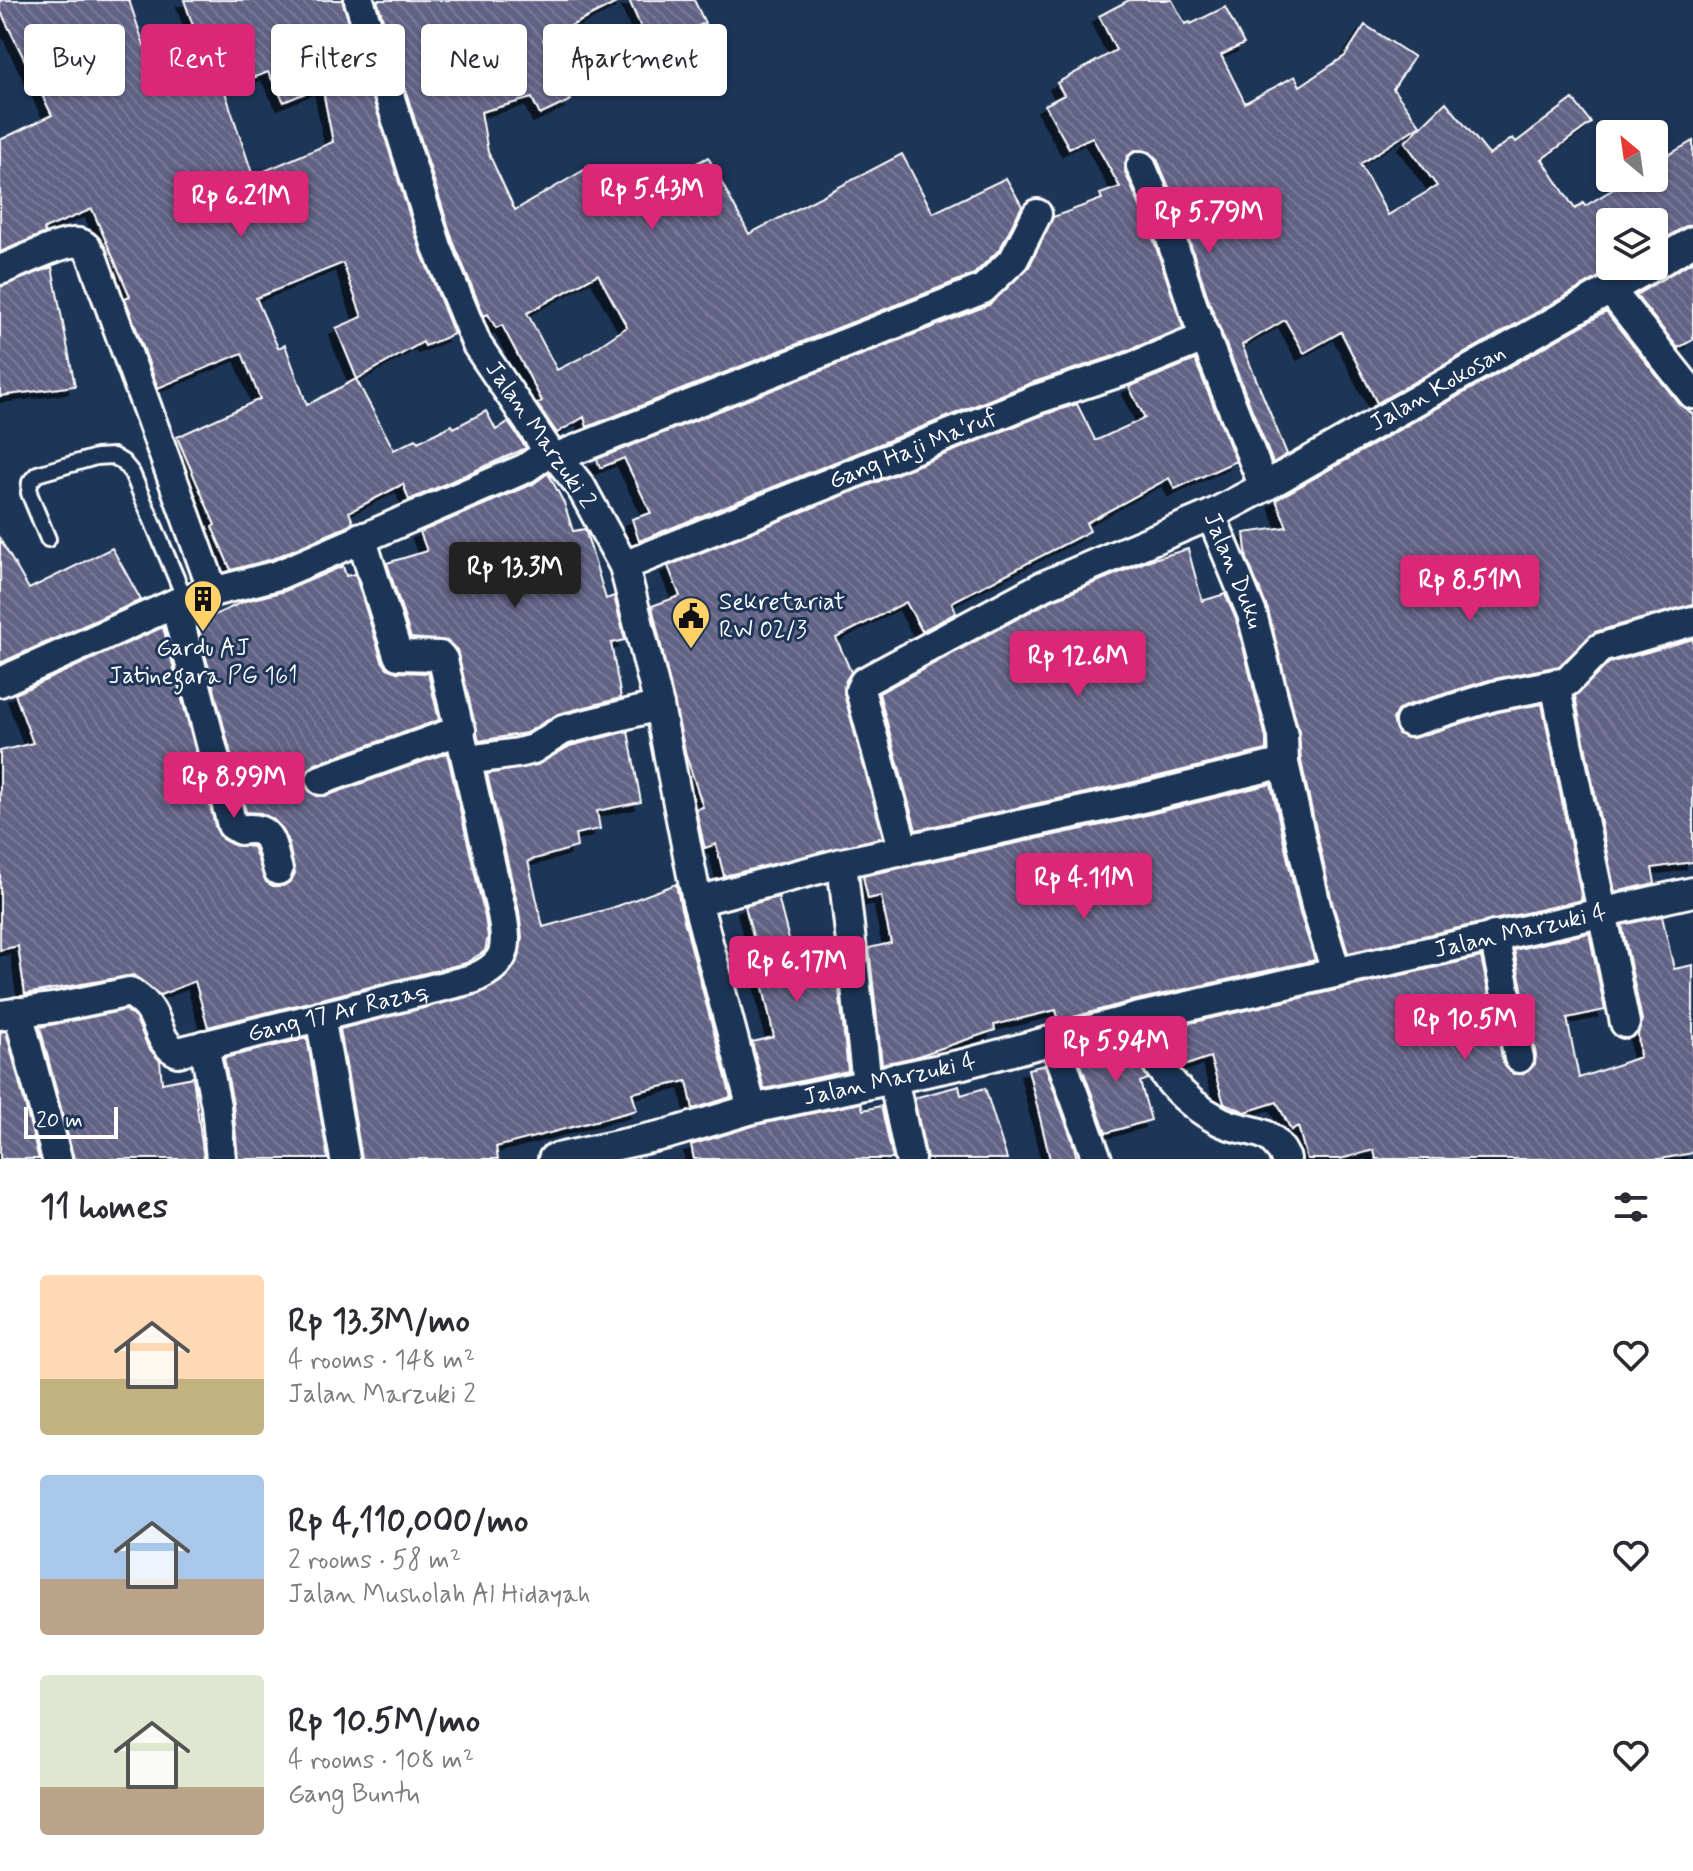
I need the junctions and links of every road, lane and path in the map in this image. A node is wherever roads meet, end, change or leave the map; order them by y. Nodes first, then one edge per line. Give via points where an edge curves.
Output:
1 (359, 0) edge
2 (1141, 166) dead end
3 (1037, 214) dead end
4 (1693, 241) edge
5 (1668, 256) edge
6 (0, 270) edge
7 (1629, 280) edge
8 (1611, 291) junction
9 (1206, 337) junction
10 (1693, 394) edge
11 (553, 455) junction
12 (1264, 487) junction
13 (1211, 515) junction
14 (361, 537) junction
15 (48, 539) dead end
16 (624, 566) junction
17 (213, 591) junction
18 (180, 601) junction
19 (1693, 621) edge
20 (0, 682) edge
21 (1561, 683) junction
22 (659, 706) junction
23 (1410, 722) dead end
24 (461, 730) junction
25 (467, 760) junction
26 (1284, 763) junction
27 (321, 780) dead end
28 (904, 851) junction
29 (842, 863) junction
30 (278, 870) dead end
31 (1693, 892) edge
32 (697, 901) junction
33 (1603, 912) junction
34 (1494, 936) junction
35 (1336, 972) junction
36 (9, 1013) edge
37 (320, 1016) junction
38 (1136, 1018) junction
39 (1625, 1023) dead end
40 (1054, 1040) junction
41 (204, 1045) junction
42 (1519, 1058) dead end
43 (880, 1081) junction
44 (752, 1109) junction
45 (609, 1153) edge
46 (57, 1159) edge
47 (221, 1159) edge
48 (345, 1159) edge
49 (553, 1159) edge
50 (910, 1159) edge
51 (1097, 1159) edge
52 (1286, 1159) edge

1 - 11 street, Jalan Marzuki 2 via 437,247 477,345
2 - 9 street
3 - 11 street via 1014,259 983,289
4 - 5 street, Jalan Kokosan
6 - 17 street via 66,244 86,246
7 - 8 street, Jalan Kokosan
8 - 10 street
8 - 12 street, Jalan Kokosan
9 - 12 street
9 - 16 street, Gang Haji Ma'ruf via 1037,399
11 - 14 street
11 - 16 street, Jalan Marzuki 2 via 581,487
12 - 13 street, Jalan Duku
13 - 26 street, Jalan Duku via 1252,614 1283,736
13 - 28 street via 1041,587 864,682 860,690
14 - 17 street via 278,575
14 - 24 street via 394,648 402,657 442,657
15 - 18 lane via 29,493 30,482 37,474 113,456 132,473
16 - 22 street, Jalan Marzuki 2
17 - 18 street
18 - 20 street
18 - 30 street via 232,825 262,829
19 - 21 street via 1600,648
21 - 23 street via 1494,696
21 - 33 street
22 - 25 street via 563,730 533,749
22 - 32 street, Jalan Marzuki 2
24 - 25 street
24 - 27 street
25 - 37 street, Gang 17 Ar Razaq via 506,951 472,979
26 - 28 street
26 - 35 street, Jalan Duku
28 - 29 street
29 - 32 street
29 - 43 street
31 - 33 street, Jalan Marzuki 4
32 - 44 street, Jalan Marzuki 2
33 - 34 street, Jalan Marzuki 4
33 - 39 street
34 - 35 street, Jalan Marzuki 4
34 - 42 street
35 - 38 street, Jalan Marzuki 4
36 - 41 street, Gang 17 Ar Razaq via 130,992 152,1013 169,1048 178,1052
36 - 46 street
37 - 41 street, Gang 17 Ar Razaq
37 - 48 street
38 - 40 street, Jalan Marzuki 4
38 - 52 street via 1163,1076 1189,1102 1223,1123 1261,1132 1279,1143
40 - 43 street, Jalan Marzuki 4
40 - 51 street
41 - 47 street
43 - 44 street, Jalan Marzuki 4
43 - 50 street
44 - 45 street, Jalan Marzuki 4
45 - 49 street, Jalan Marzuki 4

